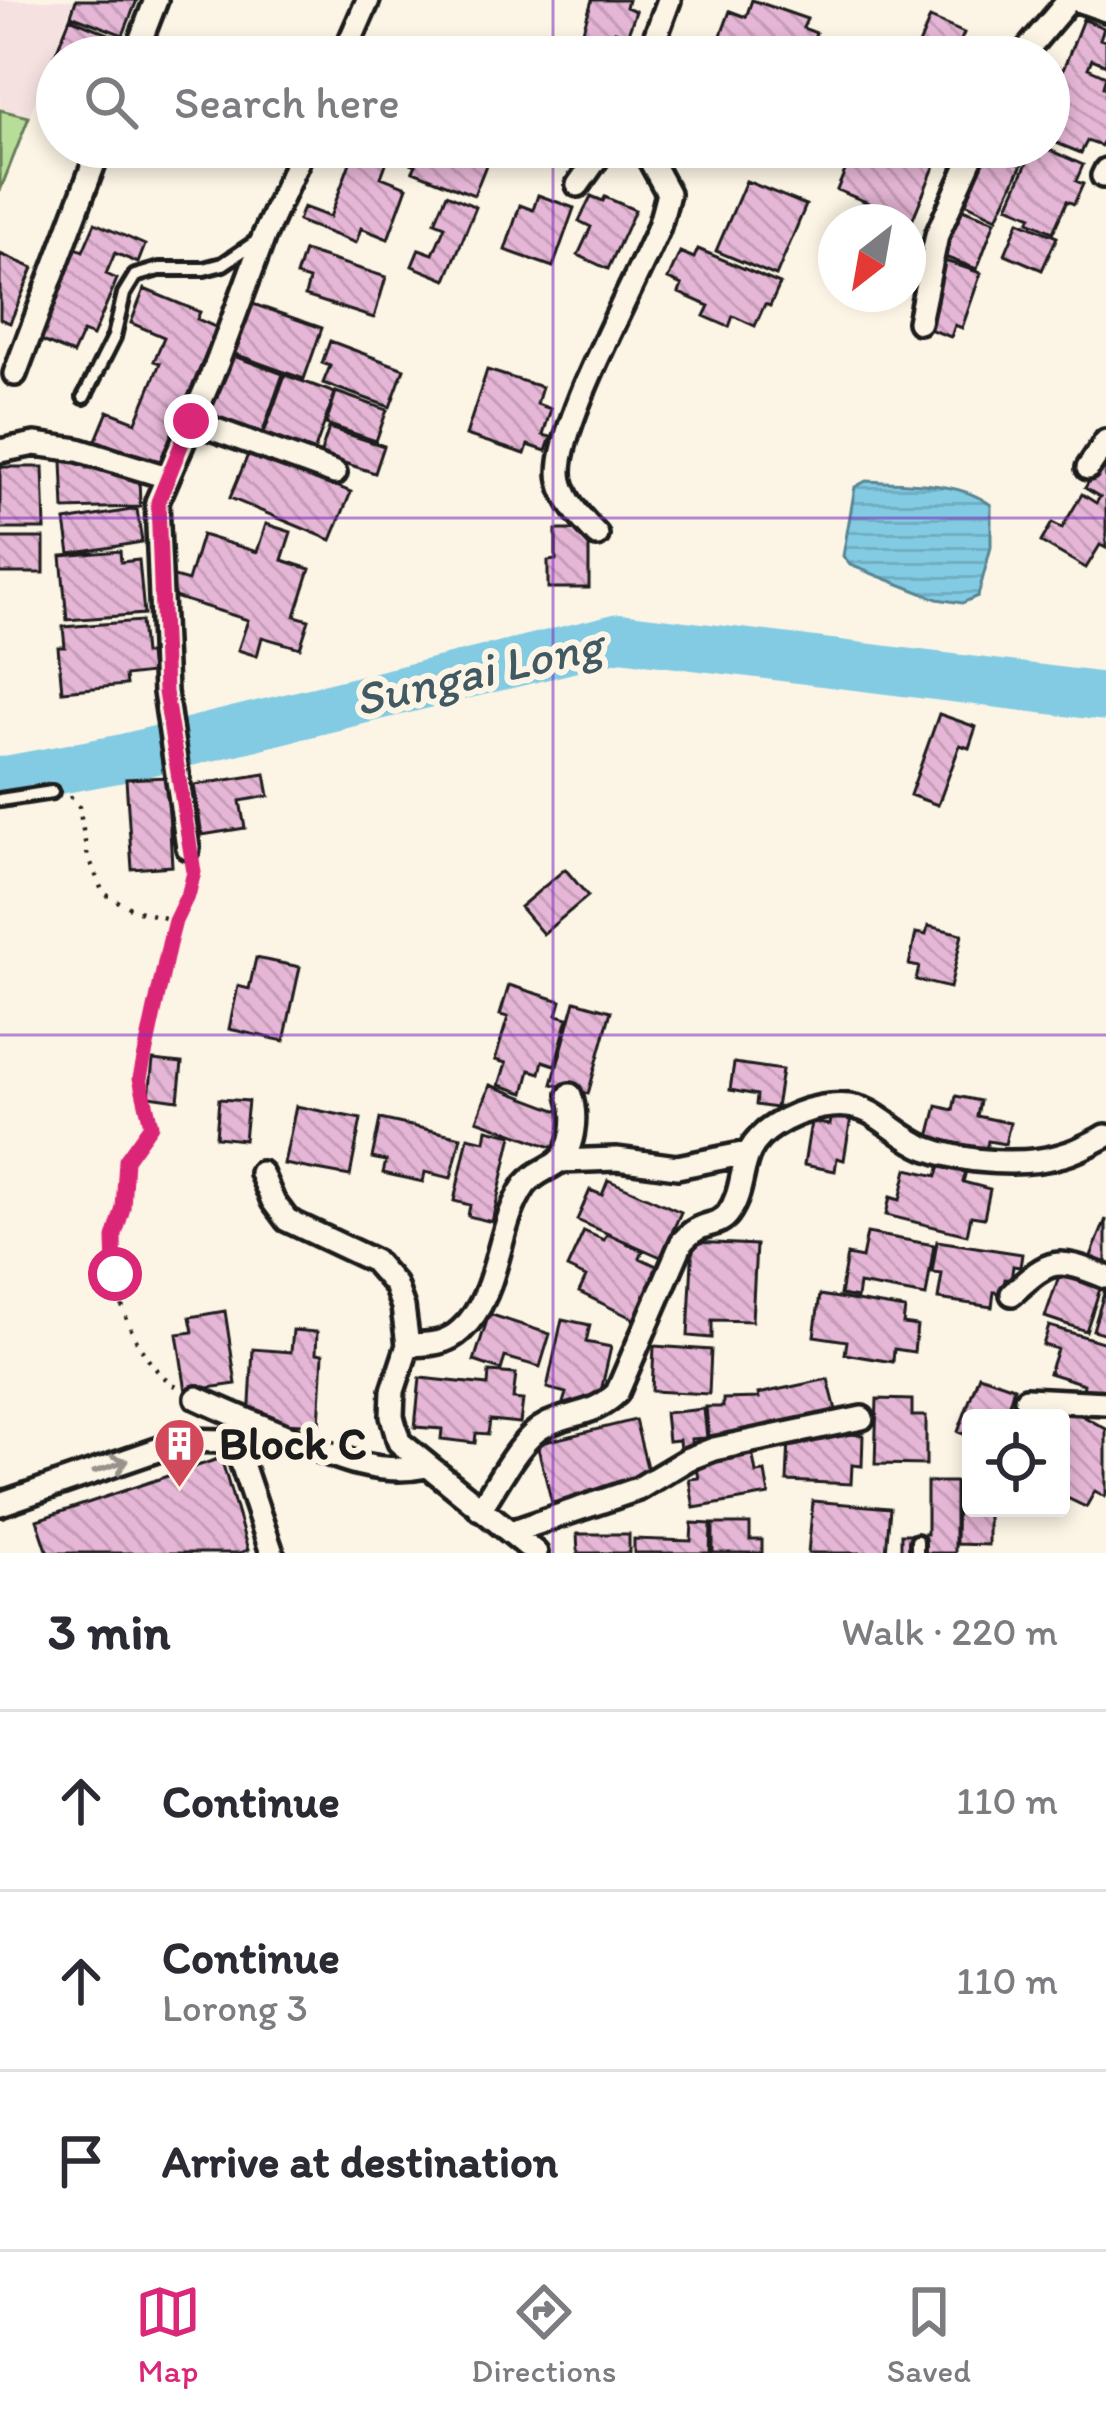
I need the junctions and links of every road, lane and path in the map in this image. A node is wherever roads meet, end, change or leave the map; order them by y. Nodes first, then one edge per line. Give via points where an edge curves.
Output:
1 (156, 0) edge
2 (368, 0) edge
3 (670, 0) edge
4 (1085, 3) edge
5 (142, 36) edge
6 (352, 36) edge
7 (656, 36) edge
8 (1046, 36) edge
9 (92, 168) edge
10 (295, 168) edge
11 (590, 168) edge
12 (655, 168) edge
13 (967, 168) edge
14 (578, 185) dead end
15 (264, 236) junction
16 (920, 322) dead end
17 (15, 374) dead end
18 (84, 398) dead end
19 (191, 421) junction
20 (1106, 441) edge
21 (0, 451) edge
22 (1088, 468) dead end
23 (335, 473) dead end
24 (167, 477) junction
25 (597, 535) dead end
26 (52, 792) joint
27 (0, 800) edge
28 (188, 848) joint
29 (175, 921) junction
30 (570, 1095) dead end
31 (1106, 1136) edge
32 (747, 1154) junction
33 (560, 1161) junction
34 (261, 1173) dead end
35 (1106, 1277) edge
36 (1012, 1294) dead end
37 (408, 1345) junction
38 (197, 1398) joint
39 (1026, 1399) dead end
40 (1106, 1403) edge
41 (862, 1418) dead end
42 (427, 1466) junction
43 (0, 1504) edge
44 (481, 1509) junction
45 (511, 1532) junction
46 (272, 1553) edge
47 (536, 1553) edge

1 - 5 street
2 - 6 street
3 - 7 street
4 - 8 street
9 - 17 street
10 - 15 street
11 - 14 street
12 - 25 street via 668,193 659,226 562,448 560,479
13 - 16 street via 938,235
15 - 18 lane via 224,264 135,276
15 - 19 street
19 - 23 street
19 - 24 street
20 - 22 street
21 - 24 street via 34,444 78,449
24 - 28 street via 158,502 165,692
26 - 27 lane
26 - 29 path via 79,806 103,893
28 - 29 path via 194,872
29 - 38 path via 140,1078 151,1125 126,1160 115,1274 148,1360
30 - 33 street via 572,1135
31 - 32 street via 1062,1156 997,1163 929,1150 866,1110 839,1106 783,1120
32 - 33 street via 677,1167
32 - 44 street via 729,1212 695,1230 674,1255 617,1393 529,1438
33 - 37 street via 524,1187 463,1329 440,1344
34 - 37 street via 287,1220 374,1261 395,1285
35 - 36 street via 1073,1264 1042,1267
37 - 42 street via 392,1416 399,1442
38 - 42 street via 337,1459
39 - 40 street
41 - 45 street via 714,1449 638,1489
42 - 44 street
43 -> 46 street via 185,1440 222,1441 238,1452
44 - 45 street
45 - 47 street

